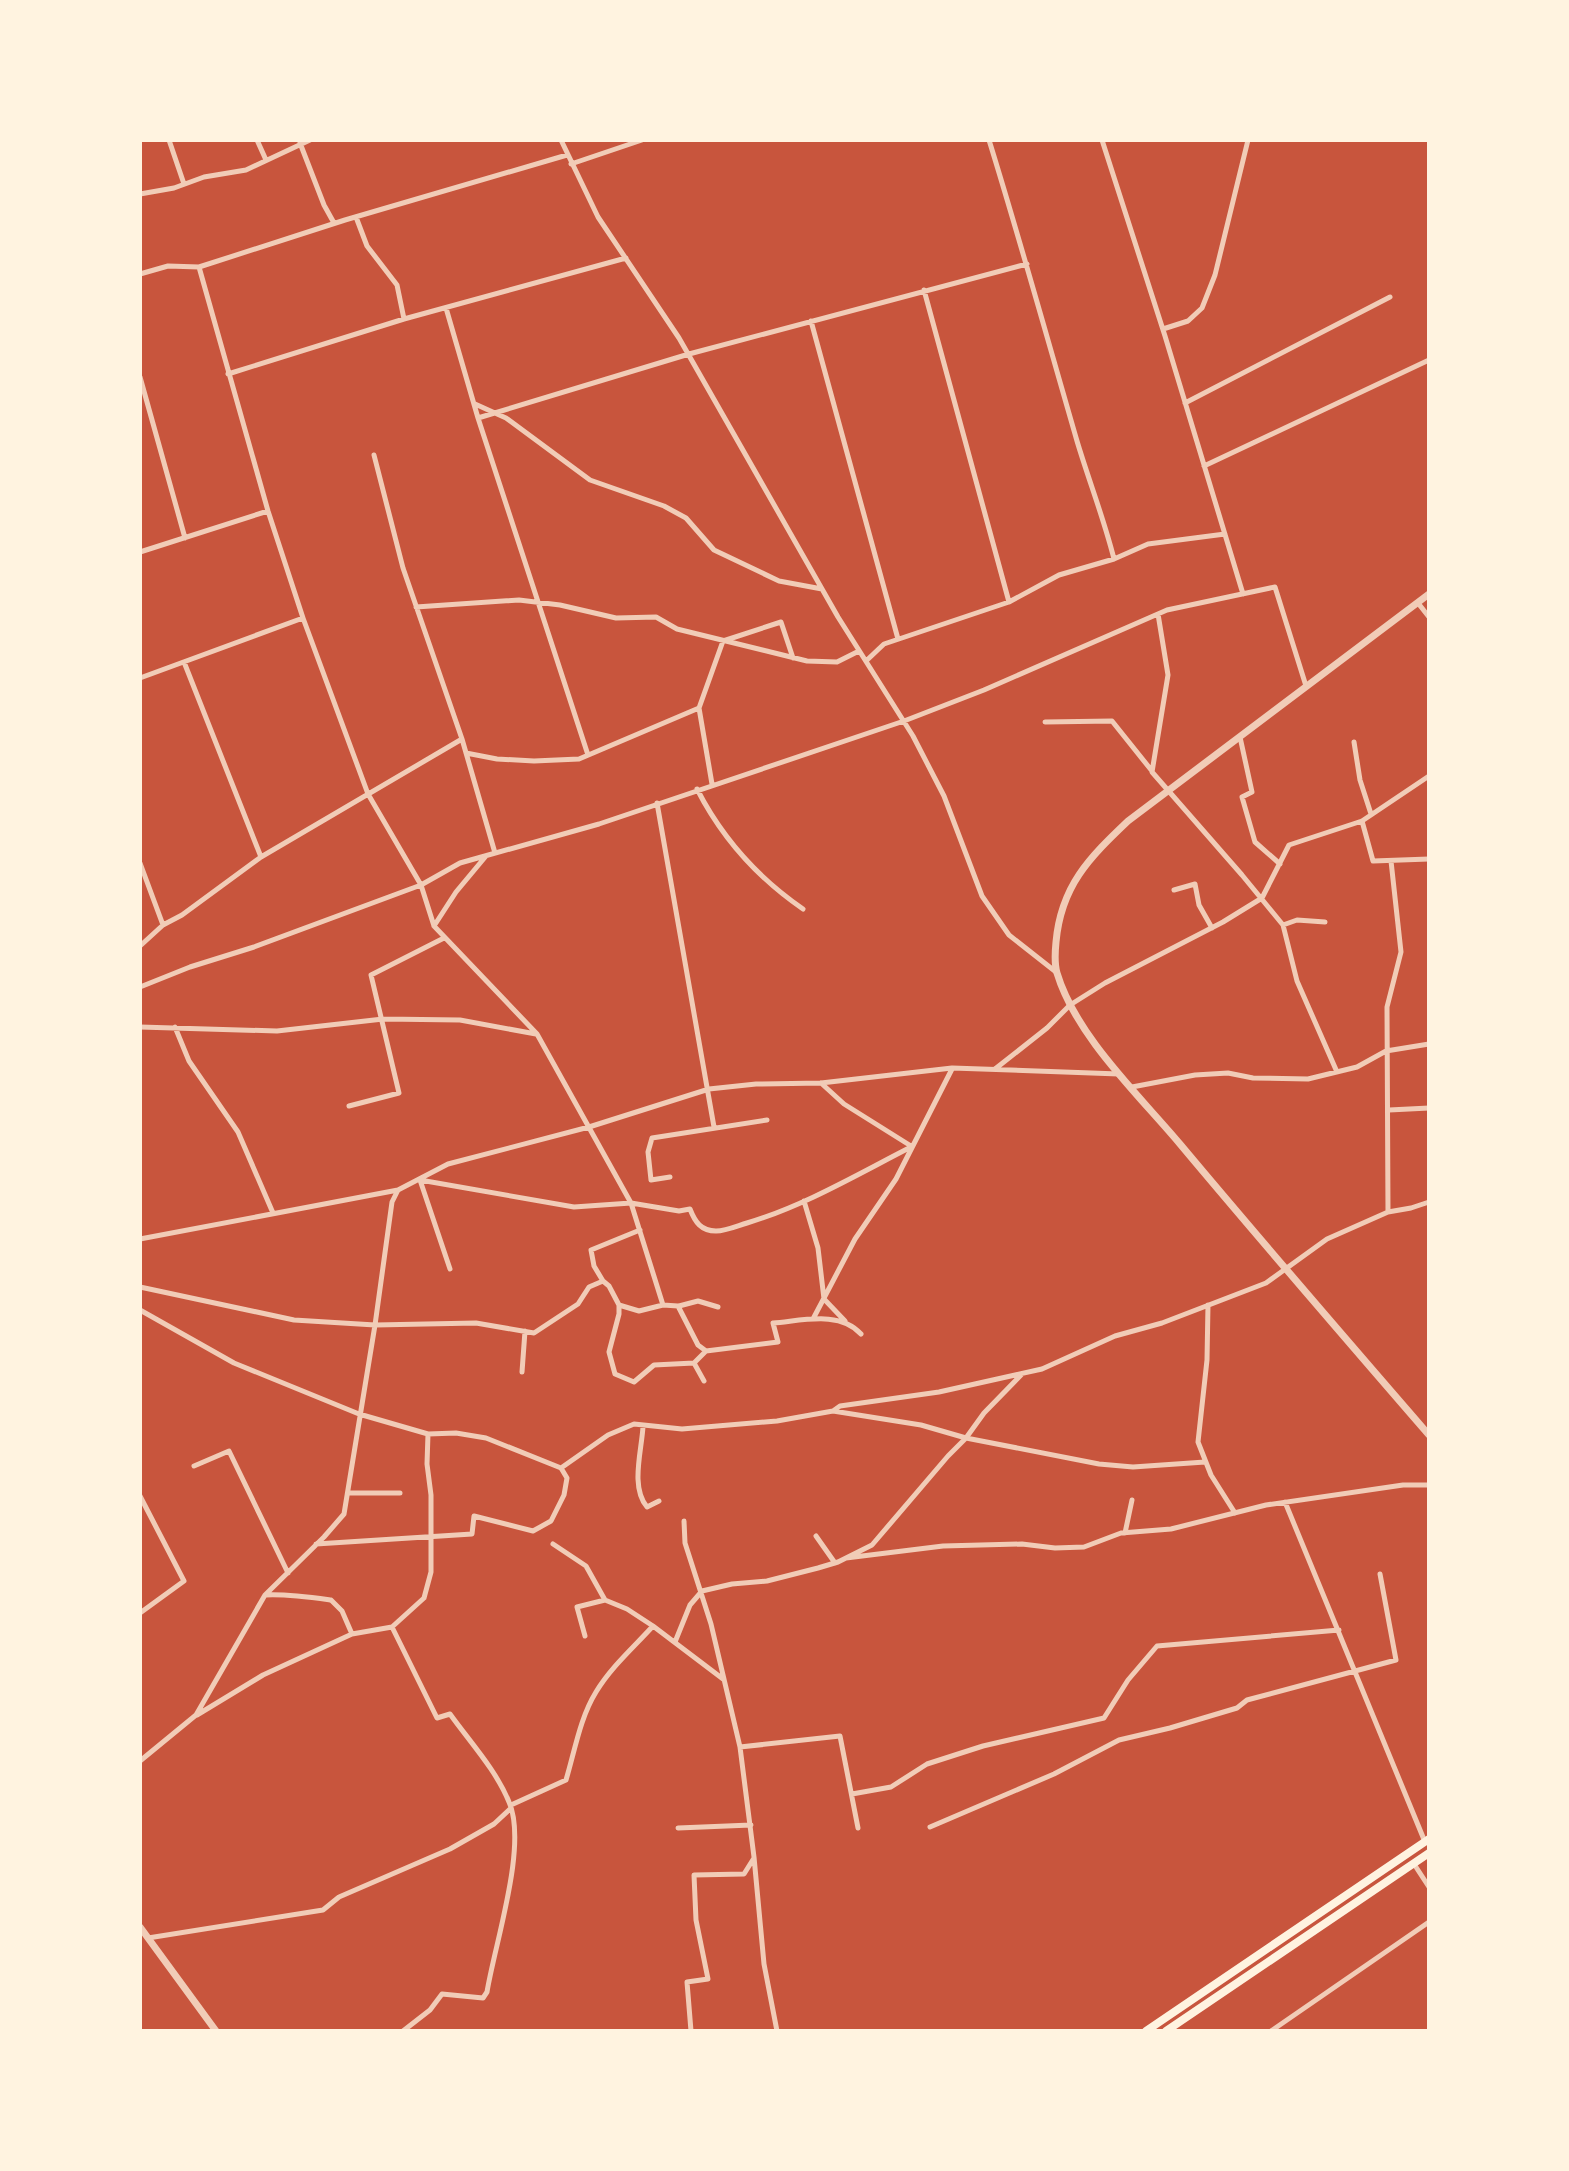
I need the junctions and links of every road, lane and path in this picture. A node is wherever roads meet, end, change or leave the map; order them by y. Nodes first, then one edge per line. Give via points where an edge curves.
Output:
1 (169, 140) edge
2 (257, 140) edge
3 (310, 140) edge
4 (561, 140) edge
5 (642, 140) edge
6 (989, 140) edge
7 (1102, 140) edge
8 (1248, 140) edge
9 (300, 143) junction
10 (567, 155) junction
11 (266, 160) junction
12 (571, 164) junction
13 (184, 184) junction
14 (140, 194) edge
15 (356, 217) junction
16 (334, 223) junction
17 (626, 258) junction
18 (1027, 264) junction
19 (199, 267) junction
20 (140, 274) edge
21 (924, 290) junction
22 (1390, 297) dead end
23 (446, 308) junction
24 (404, 319) junction
25 (811, 321) junction
26 (1163, 329) junction
27 (689, 354) junction
28 (1429, 360) edge
29 (228, 374) junction
30 (140, 377) edge
31 (1185, 403) junction
32 (474, 404) junction
33 (495, 413) junction
34 (478, 418) junction
35 (374, 455) dead end
36 (1204, 466) junction
37 (268, 511) junction
38 (1225, 534) junction
39 (185, 538) junction
40 (140, 552) edge
41 (1114, 559) junction
42 (822, 589) junction
43 (1243, 594) junction
44 (1429, 594) edge
45 (1009, 602) junction
46 (539, 603) junction
47 (1418, 603) junction
48 (416, 607) junction
49 (1158, 614) junction
50 (1429, 617) edge
51 (303, 618) junction
52 (898, 639) junction
53 (723, 641) junction
54 (859, 651) junction
55 (794, 659) junction
56 (866, 661) junction
57 (184, 662) junction
58 (140, 678) edge
59 (1306, 687) junction
60 (699, 708) junction
61 (904, 721) junction
62 (1045, 722) dead end
63 (1240, 737) junction
64 (462, 739) junction
65 (1354, 742) dead end
66 (466, 753) junction
67 (588, 755) junction
68 (1152, 772) junction
69 (1429, 776) edge
70 (712, 784) junction
71 (697, 789) junction
72 (1168, 792) junction
73 (368, 794) junction
74 (657, 803) junction
75 (1371, 814) junction
76 (1362, 821) junction
77 (495, 853) junction
78 (487, 855) junction
79 (261, 857) junction
80 (1429, 859) edge
81 (1391, 861) junction
82 (140, 863) edge
83 (1280, 864) junction
84 (421, 885) junction
85 (1174, 890) dead end
86 (1262, 898) junction
87 (803, 909) dead end
88 (1325, 922) dead end
89 (163, 925) junction
90 (1283, 925) junction
91 (434, 926) junction
92 (1212, 928) junction
93 (445, 938) junction
94 (140, 946) edge
95 (1056, 972) junction
96 (140, 987) edge
97 (1070, 1005) junction
98 (381, 1019) junction
99 (140, 1027) edge
100 (175, 1027) junction
101 (537, 1034) junction
102 (1429, 1044) edge
103 (1386, 1051) junction
104 (952, 1068) junction
105 (994, 1070) junction
106 (1337, 1072) junction
107 (1120, 1074) junction
108 (821, 1083) junction
109 (1132, 1087) junction
110 (706, 1090) junction
111 (349, 1106) dead end
112 (1429, 1108) edge
113 (1389, 1110) junction
114 (767, 1120) dead end
115 (589, 1127) junction
116 (714, 1127) junction
117 (911, 1147) junction
118 (670, 1177) dead end
119 (420, 1180) junction
120 (398, 1190) junction
121 (804, 1201) junction
122 (1429, 1202) edge
123 (631, 1203) junction
124 (1388, 1212) junction
125 (273, 1213) junction
126 (640, 1230) junction
127 (140, 1239) edge
128 (450, 1269) dead end
129 (1286, 1270) junction
130 (603, 1281) junction
131 (140, 1287) edge
132 (824, 1299) junction
133 (1209, 1304) junction
134 (619, 1305) junction
135 (663, 1305) junction
136 (678, 1306) junction
137 (718, 1307) dead end
138 (140, 1310) edge
139 (813, 1319) junction
140 (846, 1322) junction
141 (375, 1325) junction
142 (525, 1331) junction
143 (861, 1334) dead end
144 (706, 1351) junction
145 (694, 1363) junction
146 (522, 1372) dead end
147 (1022, 1374) junction
148 (704, 1381) dead end
149 (833, 1411) junction
150 (359, 1414) junction
151 (643, 1426) junction
152 (428, 1434) junction
153 (1429, 1435) edge
154 (966, 1438) junction
155 (1205, 1462) junction
156 (194, 1466) dead end
157 (561, 1468) junction
158 (1429, 1485) edge
159 (348, 1493) junction
160 (400, 1493) dead end
161 (140, 1496) edge
162 (1132, 1500) dead end
163 (659, 1501) dead end
164 (1285, 1502) junction
165 (1235, 1513) junction
166 (684, 1521) dead end
167 (1125, 1533) junction
168 (816, 1536) dead end
169 (432, 1538) junction
170 (316, 1544) junction
171 (553, 1544) dead end
172 (846, 1558) junction
173 (835, 1563) junction
174 (288, 1573) junction
175 (1380, 1574) dead end
176 (702, 1591) junction
177 (265, 1595) junction
178 (605, 1600) junction
179 (140, 1613) edge
180 (653, 1626) junction
181 (392, 1627) junction
182 (1339, 1630) junction
183 (352, 1634) junction
184 (585, 1636) dead end
185 (675, 1642) junction
186 (1355, 1671) junction
187 (724, 1679) junction
188 (196, 1715) junction
189 (740, 1747) junction
190 (140, 1761) edge
191 (852, 1794) junction
192 (511, 1806) junction
193 (751, 1825) junction
194 (930, 1827) dead end
195 (678, 1828) dead end
196 (858, 1828) dead end
197 (1427, 1840) edge
198 (1429, 1853) edge
199 (754, 1857) junction
200 (1413, 1863) junction
201 (1429, 1887) edge
202 (1429, 1922) edge
203 (140, 1927) edge
204 (148, 1938) junction
205 (216, 2031) edge
206 (403, 2031) edge
207 (691, 2031) edge
208 (774, 2031) edge
209 (1146, 2031) edge
210 (1166, 2031) edge
211 (1271, 2031) edge

1 - 13 street
2 - 11 street
3 - 9 street
4 - 10 street
5 - 12 street
6 - 18 street
7 - 26 street
8 - 26 street via 1202,308 1188,321
9 - 11 street
9 - 16 street
10 - 12 street
10 - 15 street
11 - 13 street
12 - 17 street
13 - 14 street
15 - 16 street
15 - 24 street via 367,246 397,285
16 - 19 street
17 - 23 street
17 - 27 street
18 - 21 street
18 - 41 street
19 - 20 street via 168,266
19 - 29 street
21 - 25 street
21 - 45 street
22 - 31 street
23 - 24 street
23 - 32 street
24 - 29 street
25 - 27 street
25 - 52 street
26 - 31 street
27 - 33 street
27 - 42 street
28 - 36 street
29 - 37 street
30 - 39 street
31 - 36 street
32 - 33 street
32 - 34 street
33 - 34 street
33 - 42 street via 590,480 686,518 714,550 779,581
34 - 46 street
35 - 48 street
36 - 38 street
37 - 39 street
37 - 51 street
38 - 41 street via 1148,544
38 - 43 street
39 - 40 street
41 - 45 street via 1059,575
42 - 54 street
43 - 49 street
43 - 59 street via 1275,587
44 - 47 street
45 - 52 street
46 - 48 street
46 - 53 street via 616,618 656,617 677,629
46 - 67 street
47 - 50 street
47 - 59 street
48 - 64 street
49 - 61 street
49 - 68 street via 1168,675
51 - 57 street
51 - 73 street
52 - 56 street
53 - 55 street
53 - 55 street via 781,622
53 - 60 street
54 - 55 street via 837,662
54 - 56 street
56 - 61 street
57 - 58 street
57 - 79 street
59 - 63 street
60 - 67 street
60 - 70 street
61 - 70 street
61 - 95 street via 944,796 982,896 1009,935
62 - 68 street via 1112,721
63 - 72 street
63 - 83 street via 1252,792 1242,797 1255,842
64 - 66 street
64 - 73 street
65 - 75 street
66 - 67 street via 534,761
66 - 77 street
68 - 72 street
69 - 75 street
70 - 71 street
71 - 74 street
71 - 87 street via 735,850
72 - 86 street
72 - 95 street via 1091,856 1069,889 1058,927
73 - 79 street
73 - 84 street
74 - 77 street
74 - 110 street
75 - 76 street
76 - 81 street via 1371,858
76 - 83 street via 1289,845
77 - 78 street
78 - 84 street
78 - 91 street
79 - 89 street
80 - 81 street
81 - 103 street via 1401,952 1387,1007
82 - 89 street
83 - 86 street
84 - 91 street
84 - 96 street
85 - 92 street via 1195,884
86 - 90 street
86 - 92 street
88 - 90 street
89 - 94 street
90 - 106 street via 1297,981
91 - 93 street
92 - 97 street
93 - 98 street via 371,975
93 - 101 street
95 - 97 street
97 - 105 street
97 - 107 street
98 - 100 street via 277,1031
98 - 101 street via 460,1020
98 - 111 street via 399,1093
99 - 100 street
100 - 125 street via 189,1061 238,1132
101 - 115 street
102 - 103 street
103 - 106 street
103 - 113 street
104 - 105 street
104 - 108 street
104 - 117 street
105 - 107 street
106 - 109 street via 1308,1079 1195,1075
107 - 109 street
108 - 110 street
108 - 117 street
109 - 129 street
110 - 115 street
110 - 116 street
112 - 113 street
113 - 124 street
114 - 116 street
115 - 119 street via 448,1164
115 - 123 street
116 - 118 street via 652,1138 651,1180
117 - 121 street
117 - 132 street
119 - 120 street
119 - 123 street via 574,1207
119 - 128 street
120 - 125 street
120 - 141 street
121 - 123 street via 715,1231 701,1227 690,1209
121 - 132 street
122 - 124 street
123 - 126 street
124 - 129 street via 1327,1239
125 - 127 street
126 - 130 street via 591,1250
126 - 135 street
129 - 133 street
129 - 153 street
130 - 134 street
130 - 142 street via 589,1287 578,1304 555,1320 534,1333
131 - 141 street via 294,1320
132 - 139 street
132 - 140 street
133 - 147 street
133 - 155 street via 1198,1442
134 - 135 street via 639,1311
134 - 145 street via 609,1352 615,1374 634,1382 654,1365
135 - 136 street
136 - 137 street via 698,1301
136 - 144 street
138 - 150 street via 234,1363
139 - 140 street
139 - 144 street via 773,1323 778,1342
140 - 143 street
141 - 142 street via 476,1323
141 - 150 street
142 - 146 street
144 - 145 street
145 - 148 street
147 - 149 street
147 - 154 street
149 - 151 street via 682,1429
149 - 154 street
150 - 152 street
150 - 159 street
151 - 157 street via 634,1424 608,1435
151 - 163 street via 641,1500 647,1507
152 - 157 street via 486,1438
152 - 169 street
154 - 155 street via 1099,1464
154 - 172 street via 872,1545
155 - 165 street
156 - 174 street via 229,1451
157 - 169 street via 567,1478 564,1495 551,1521 533,1531 474,1516 472,1534
158 - 164 street
159 - 160 street
159 - 170 street via 344,1514
161 - 179 street via 184,1581
162 - 167 street
164 - 165 street
164 - 182 street
165 - 167 street via 1171,1529
166 - 176 street via 685,1543
167 - 172 street via 1084,1547 943,1546
168 - 173 street
169 - 170 street
169 - 181 street via 424,1598
170 - 174 street
171 - 178 street via 586,1566
172 - 173 street
173 - 176 street
174 - 177 street
175 - 186 street via 1396,1660
176 - 185 street via 690,1605
176 - 187 street
177 - 183 street via 331,1600
177 - 188 street
178 - 180 street
178 - 184 street via 577,1607
180 - 185 street
180 - 192 street via 594,1694 566,1780
181 - 183 street
181 - 192 street via 437,1718 450,1714
182 - 186 street
182 - 191 street via 1157,1646 1104,1718 983,1746 927,1764 891,1787
183 - 188 street via 263,1675
185 - 187 street
186 - 194 street via 1119,1740
186 - 197 street
187 - 189 street
188 - 190 street
189 - 191 street via 840,1736
189 - 193 street
191 - 196 street
192 - 204 street via 494,1824 450,1849 339,1897 323,1910
192 - 206 street via 514,1867 487,1992 483,1998 442,1994
193 - 195 street
193 - 199 street
197 - 209 main road
198 - 200 main road
199 - 207 street via 744,1874 694,1875 696,1920 708,1979 687,1982
199 - 208 street
200 - 201 street
200 - 210 main road
202 - 211 street
203 - 204 street
204 - 205 street

